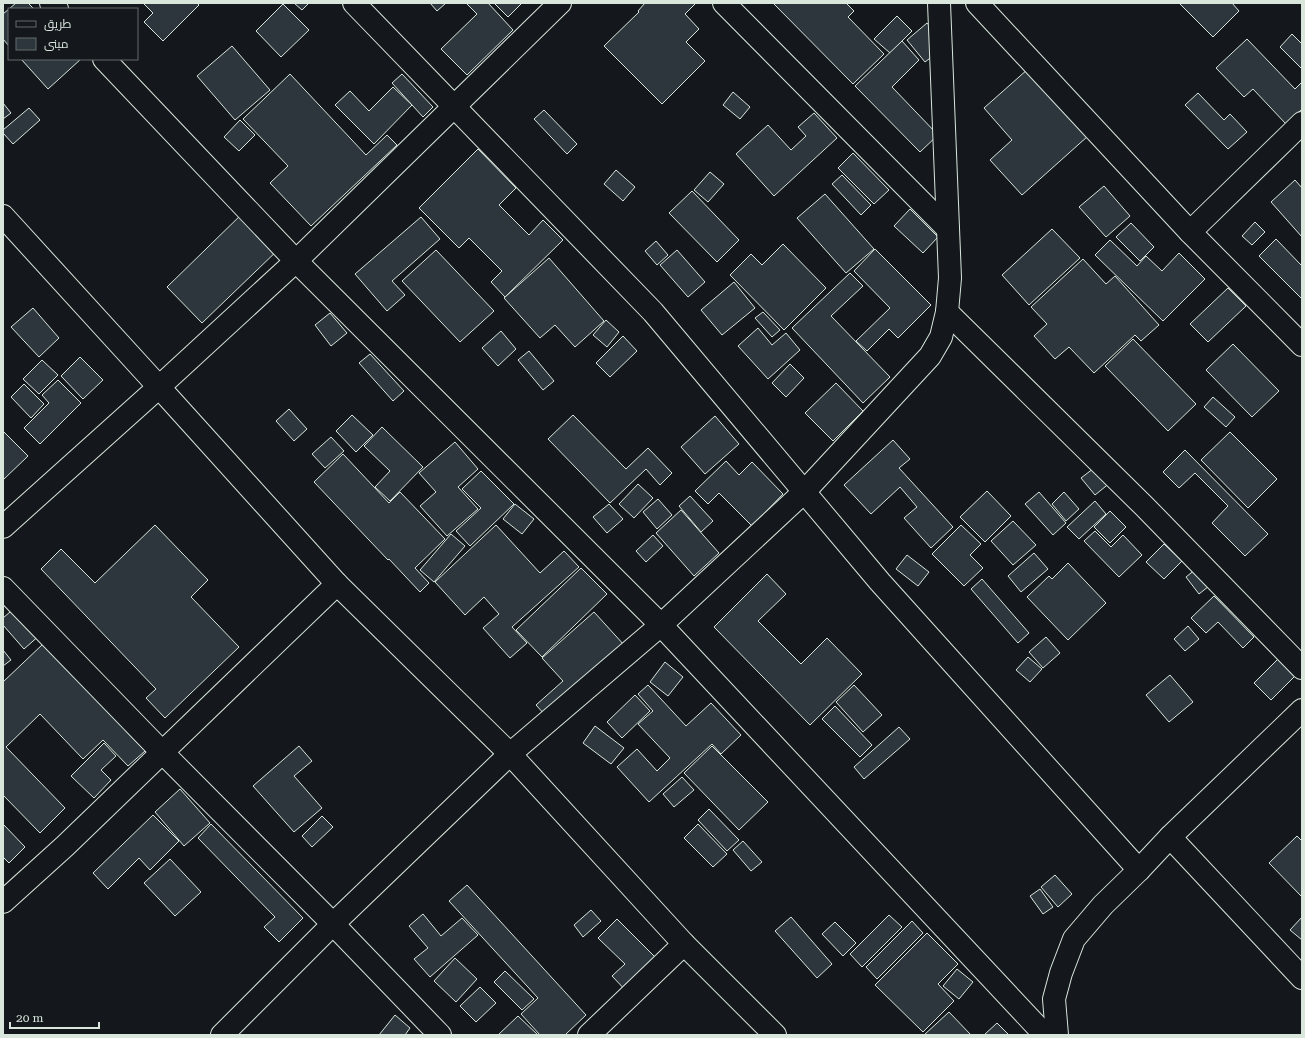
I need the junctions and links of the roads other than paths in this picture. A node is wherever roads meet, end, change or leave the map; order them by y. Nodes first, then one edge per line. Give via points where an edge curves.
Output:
1 (354, 3) edge
2 (560, 3) edge
3 (724, 3) edge
4 (939, 3) edge
5 (977, 3) edge
6 (105, 60) edge
7 (454, 106) junction
8 (1302, 123) edge
9 (3, 216) edge
10 (948, 229) junction
11 (1190, 232) junction
12 (296, 261) junction
13 (948, 312) junction
14 (1302, 345) edge
15 (159, 387) junction
16 (804, 492) junction
17 (3, 528) edge
18 (337, 584) junction
19 (3, 588) edge
20 (661, 625) junction
21 (1302, 668) edge
22 (1302, 710) edge
23 (162, 752) junction
24 (510, 754) junction
25 (1170, 837) junction
26 (1139, 870) junction
27 (3, 902) edge
28 (333, 924) junction
29 (684, 944) junction
30 (1302, 978) edge
31 (222, 1035) edge
32 (440, 1035) edge
33 (588, 1035) edge
34 (775, 1035) edge
35 (1045, 1035) edge
36 (1057, 1035) edge

1 - 7 street
2 - 7 street
3 - 10 street
4 - 10 street
5 - 11 street
6 - 12 street
7 - 12 street
7 - 16 street via 653,312
8 - 11 street
9 - 15 street
10 - 13 street
11 - 14 street
12 - 15 street
12 - 20 street
13 - 16 street via 941,337 930,356
13 - 21 street via 1144,506
15 - 17 street
15 - 18 street
16 - 20 street
16 - 26 street via 890,593
18 - 23 street
18 - 24 street
19 - 23 street
20 - 24 street
20 - 35 street
22 - 25 street
23 - 27 street
23 - 28 street
24 - 28 street
24 - 29 street
25 - 26 street
25 - 30 street
26 - 36 street via 1103,905 1074,939 1054,999
28 - 31 street
28 - 32 street
29 - 33 street
29 - 34 street

